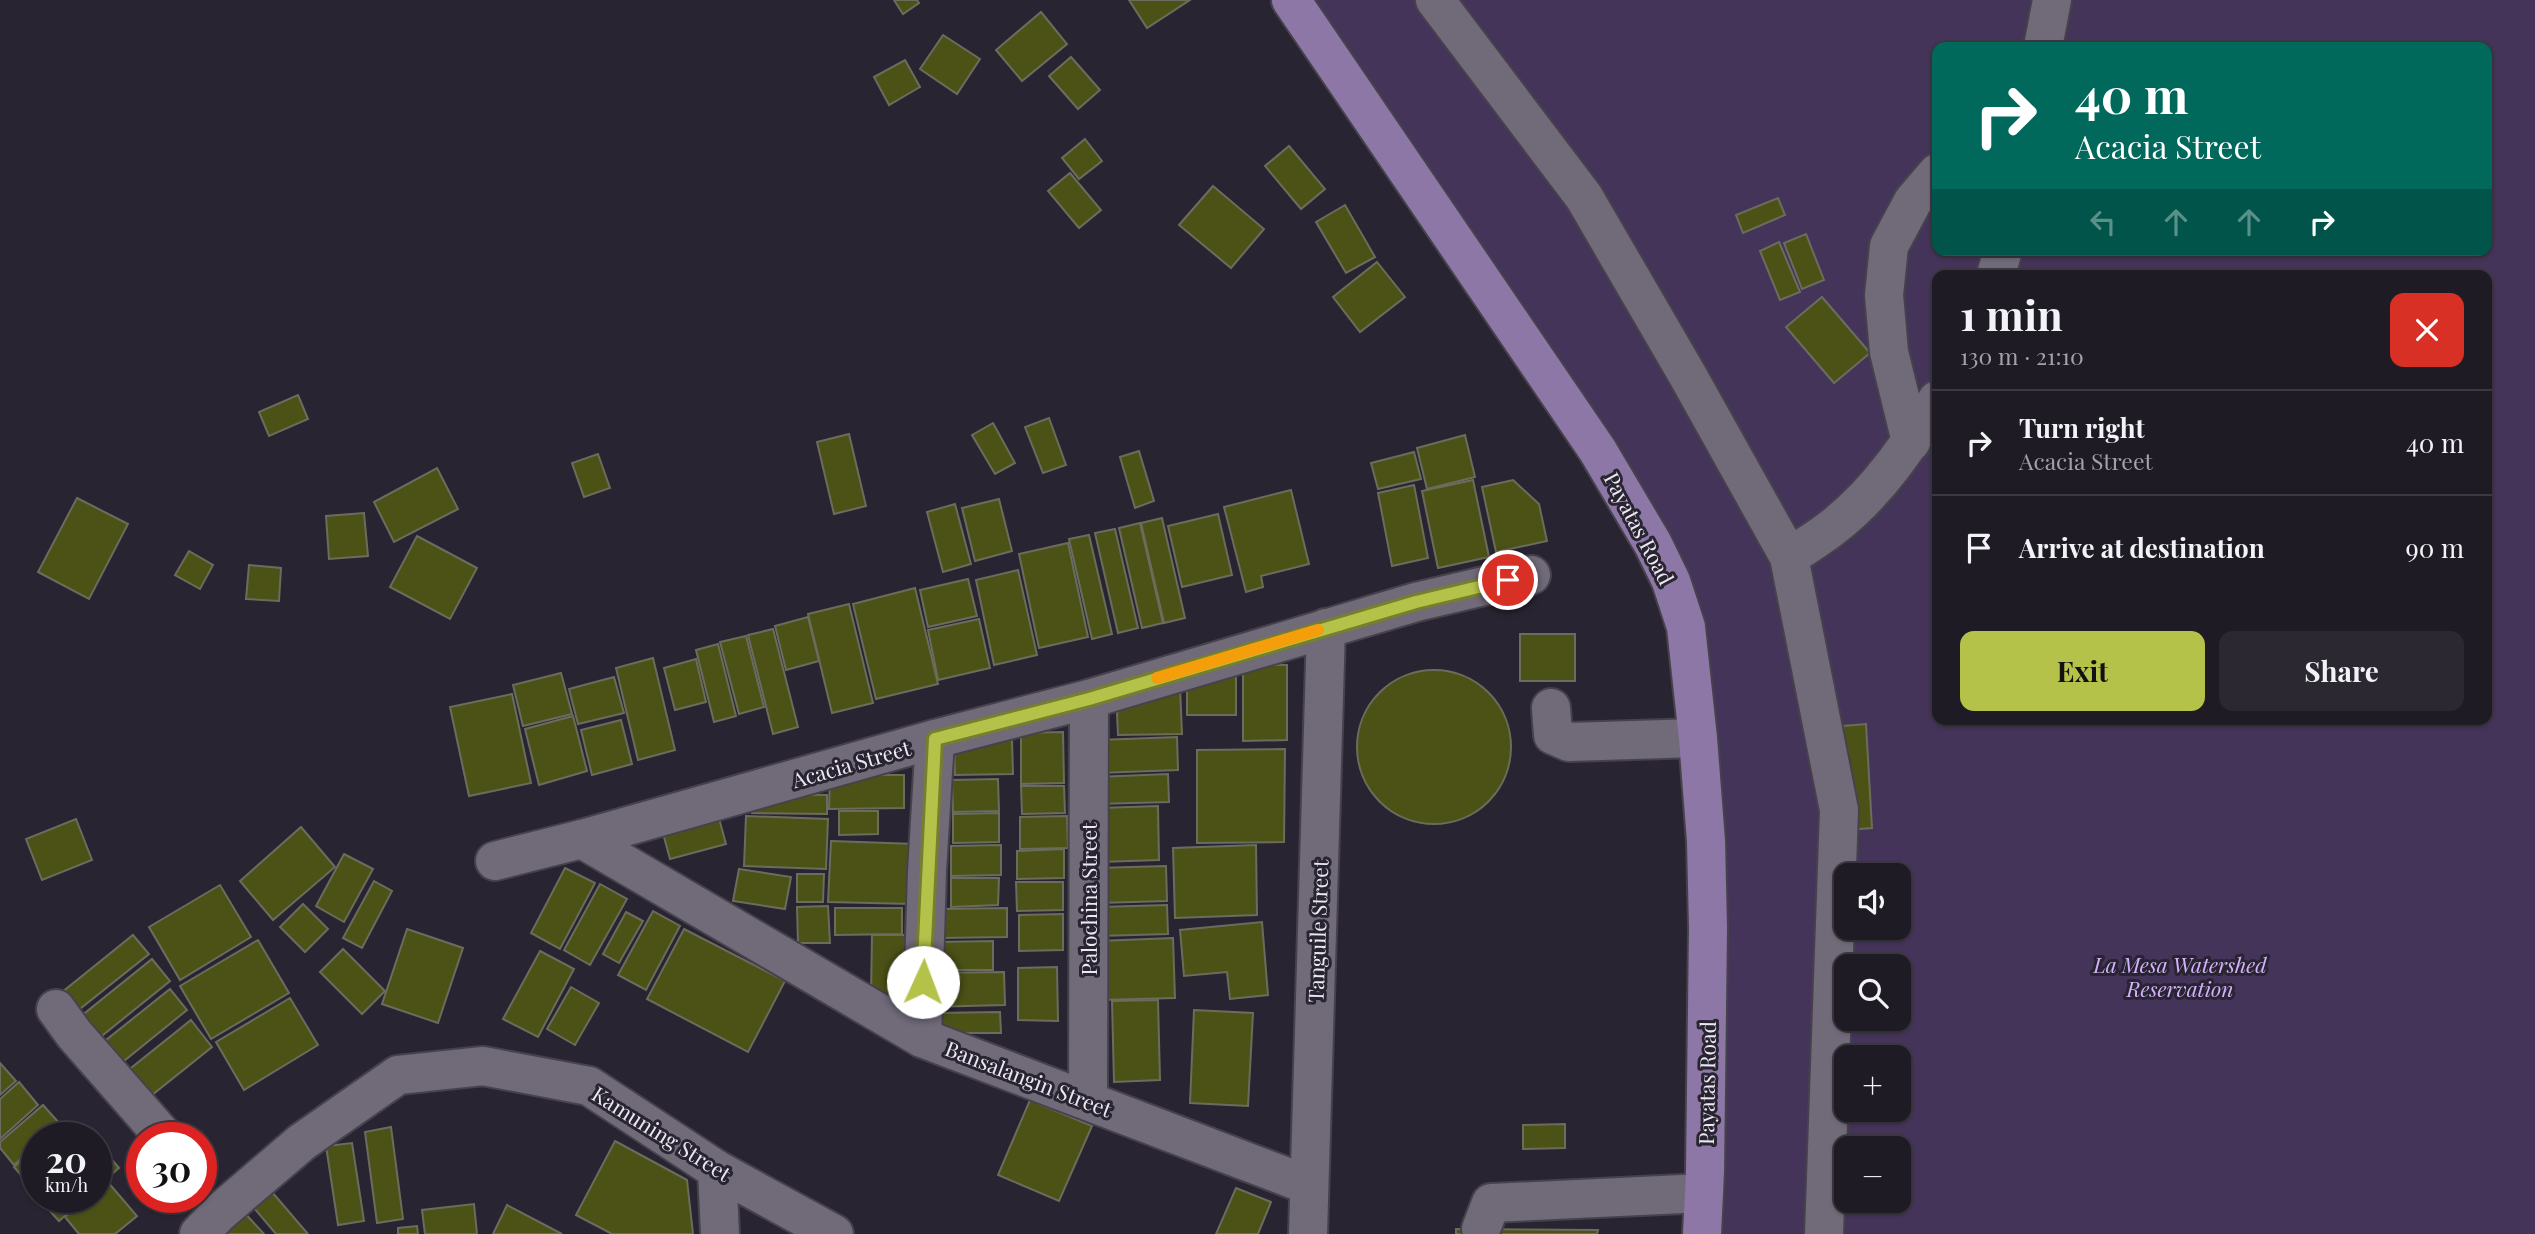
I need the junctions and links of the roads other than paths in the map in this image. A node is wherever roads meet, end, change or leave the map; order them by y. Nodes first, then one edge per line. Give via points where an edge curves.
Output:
1 (1291, 0) edge
2 (1435, 0) edge
3 (2052, 0) edge
4 (2044, 42) edge
5 (1932, 179) edge
6 (1932, 408) edge
7 (1911, 442) junction
8 (1789, 557) junction
9 (1531, 575) dead end
10 (1326, 628) junction
11 (1089, 699) junction
12 (1550, 708) dead end
13 (1698, 738) junction
14 (935, 739) junction
15 (582, 839) junction
16 (495, 861) dead end
17 (56, 1009) dead end
18 (922, 1038) junction
19 (1088, 1100) junction
20 (152, 1122) edge
21 (717, 1170) junction
22 (1308, 1185) junction
23 (1704, 1193) junction
24 (217, 1204) edge
25 (1481, 1229) dead end
26 (720, 1234) edge
27 (834, 1234) edge
28 (1308, 1234) edge
29 (1702, 1234) edge
30 (1824, 1234) edge

1 - 13 main road, Payatas Road via 1598,451 1653,544 1686,627
2 - 8 street via 1584,197
3 - 4 street
5 - 7 street via 1913,201 1889,246 1884,295 1889,352
6 - 7 street
7 - 8 street via 1863,502
8 - 30 street via 1839,810
9 - 10 street, Acacia Street
10 - 11 street, Acacia Street
10 - 22 street, Tanguile Street
11 - 14 street, Acacia Street
11 - 19 street, Palochina Street
12 - 13 street via 1553,735 1569,742
13 - 23 main road, Payatas Road via 1708,928
14 - 15 street, Acacia Street
14 - 18 street
15 - 16 street, Acacia Street
15 - 18 street, Bansalangin Street
17 - 20 street
18 - 19 street, Bansalangin Street
19 - 22 street, Bansalangin Street
21 - 24 street, Kamuning Street via 589,1086 483,1066 398,1075
21 - 26 street
21 - 27 street, Kamuning Street
22 - 28 street, Tanguile Street
23 - 25 street via 1491,1203
23 - 29 main road, Payatas Road

